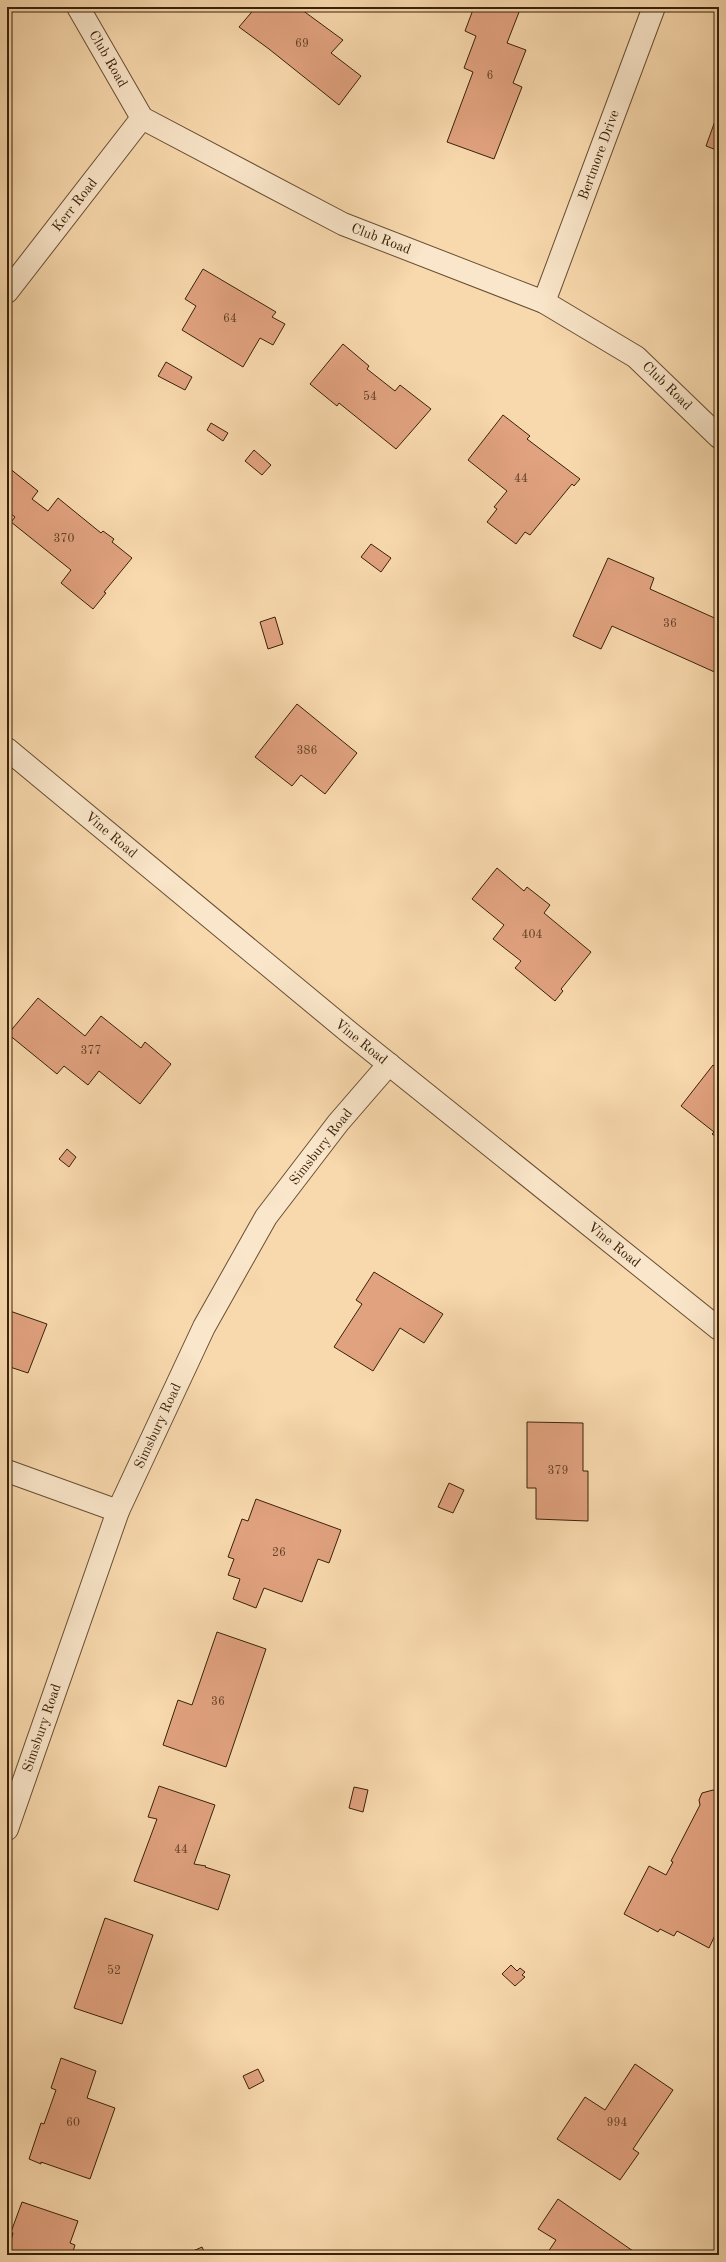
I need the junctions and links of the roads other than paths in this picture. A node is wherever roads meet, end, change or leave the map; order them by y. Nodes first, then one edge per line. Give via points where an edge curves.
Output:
1 (78, 7) edge
2 (654, 7) edge
3 (142, 118) junction
4 (7, 292) edge
5 (544, 302) junction
6 (719, 437) edge
7 (7, 749) edge
8 (389, 1064) junction
9 (719, 1329) edge
10 (7, 1471) edge
11 (118, 1511) junction
12 (7, 1829) edge

1 - 3 street, Club Road
2 - 5 street, Bertmore Drive
3 - 4 street, Kerr Road
3 - 5 street, Club Road via 343,224
5 - 6 street, Club Road via 636,357
7 - 8 street, Vine Road
8 - 9 street, Vine Road
8 - 11 street, Simsbury Road via 338,1123 266,1217 204,1327
10 - 11 street
11 - 12 street, Simsbury Road

